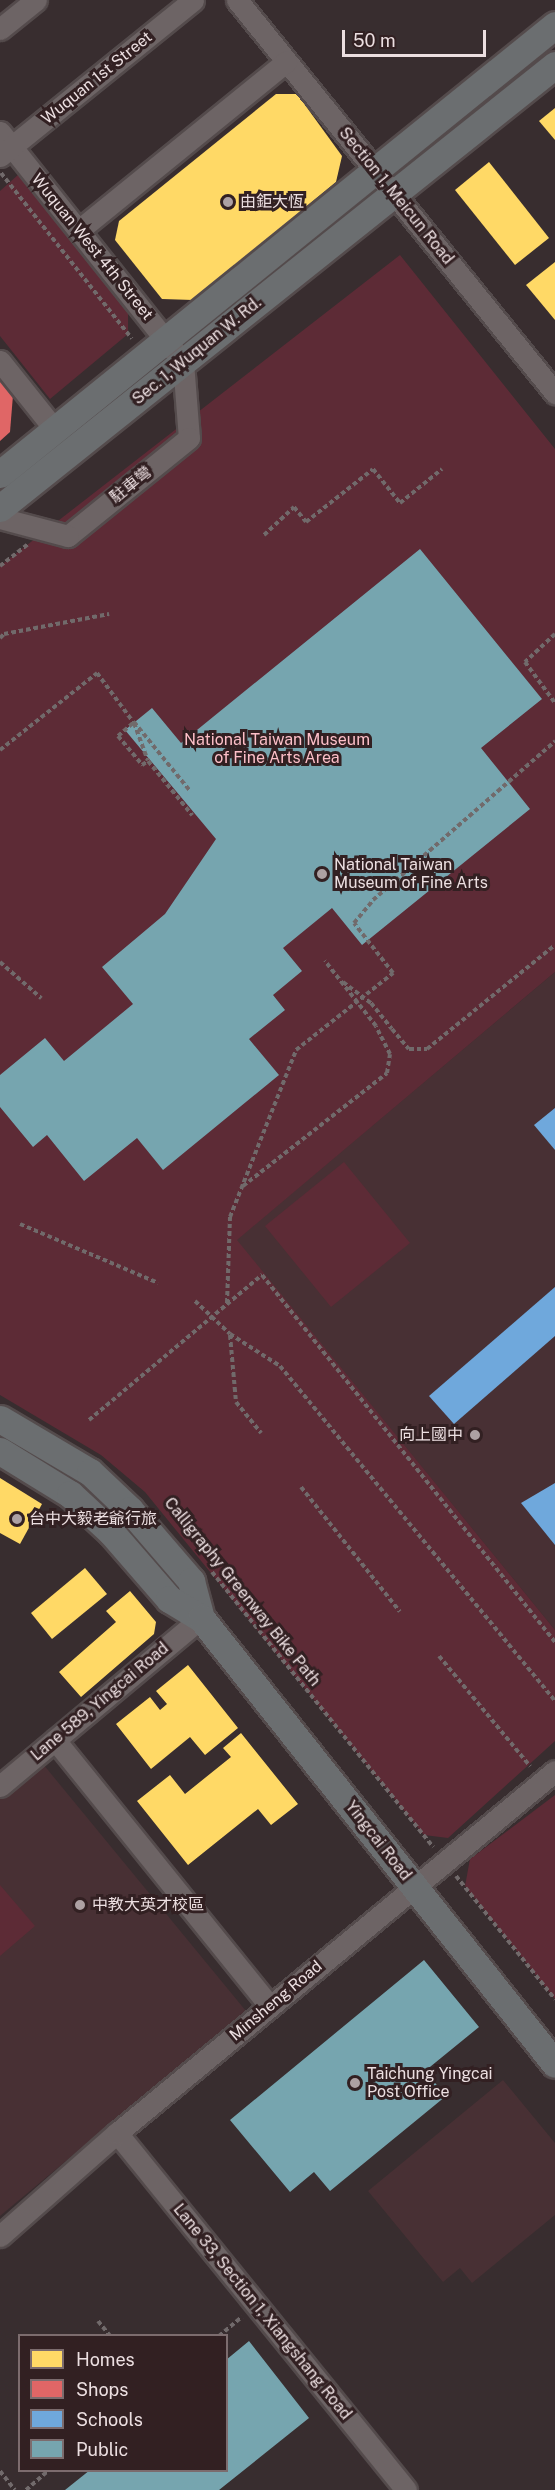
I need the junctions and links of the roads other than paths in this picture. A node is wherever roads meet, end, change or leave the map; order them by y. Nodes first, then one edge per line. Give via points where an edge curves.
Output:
1 (36, 0) edge
2 (193, 0) edge
3 (237, 0) edge
4 (555, 25) edge
5 (0, 29) edge
6 (286, 62) junction
7 (555, 65) edge
8 (4, 145) edge
9 (375, 170) junction
10 (394, 193) junction
11 (79, 230) junction
12 (166, 340) junction
13 (0, 361) edge
14 (183, 362) junction
15 (555, 393) edge
16 (55, 430) junction
17 (0, 474) edge
18 (0, 508) edge
19 (0, 518) edge
20 (0, 1419) edge
21 (0, 1451) edge
22 (201, 1618) junction
23 (55, 1740) junction
24 (549, 1776) edge
25 (0, 1786) edge
26 (414, 1887) junction
27 (270, 2006) junction
28 (555, 2064) edge
29 (117, 2133) junction
30 (0, 2236) edge
31 (406, 2490) edge

1 - 5 street
2 - 8 street, Wuquan 1st Street
3 - 6 street, Section 1, Meicun Road
4 - 9 main road, Sec. 1, Wuquan W. Rd.
6 - 9 street, Section 1, Meicun Road
6 - 11 street
7 - 10 main road, Sec. 1, Wuquan W. Rd.
8 - 11 street, Wuquan West 4th Street
9 - 10 street, Section 1, Meicun Road
9 - 12 main road, Sec. 1, Wuquan W. Rd.
10 - 14 main road, Sec. 1, Wuquan W. Rd.
10 - 15 street, Section 1, Meicun Road
11 - 12 street, Wuquan West 4th Street
12 - 14 street, Wuquan West 4th Street
12 - 16 main road, Sec. 1, Wuquan W. Rd.
13 - 16 street
14 - 18 main road, Sec. 1, Wuquan W. Rd.
14 - 19 street, 駐車彎 via 189,438 68,536
16 - 17 main road, Sec. 1, Wuquan W. Rd.
20 - 22 main road, Yingcai Road via 90,1472 130,1510 191,1581
21 - 22 main road, Yingcai Road via 70,1494 111,1532 169,1599
22 - 23 street, Lane 589, Yingcai Road
22 - 26 main road, Yingcai Road
23 - 25 street, Lane 589, Yingcai Road
23 - 27 street
24 - 26 street, Minsheng Road
26 - 27 street, Minsheng Road
26 - 28 main road, Yingcai Road
27 - 29 street, Minsheng Road
29 - 30 street, Minsheng Road
29 - 31 street, Lane 33, Section 1, Xiangshang Road

